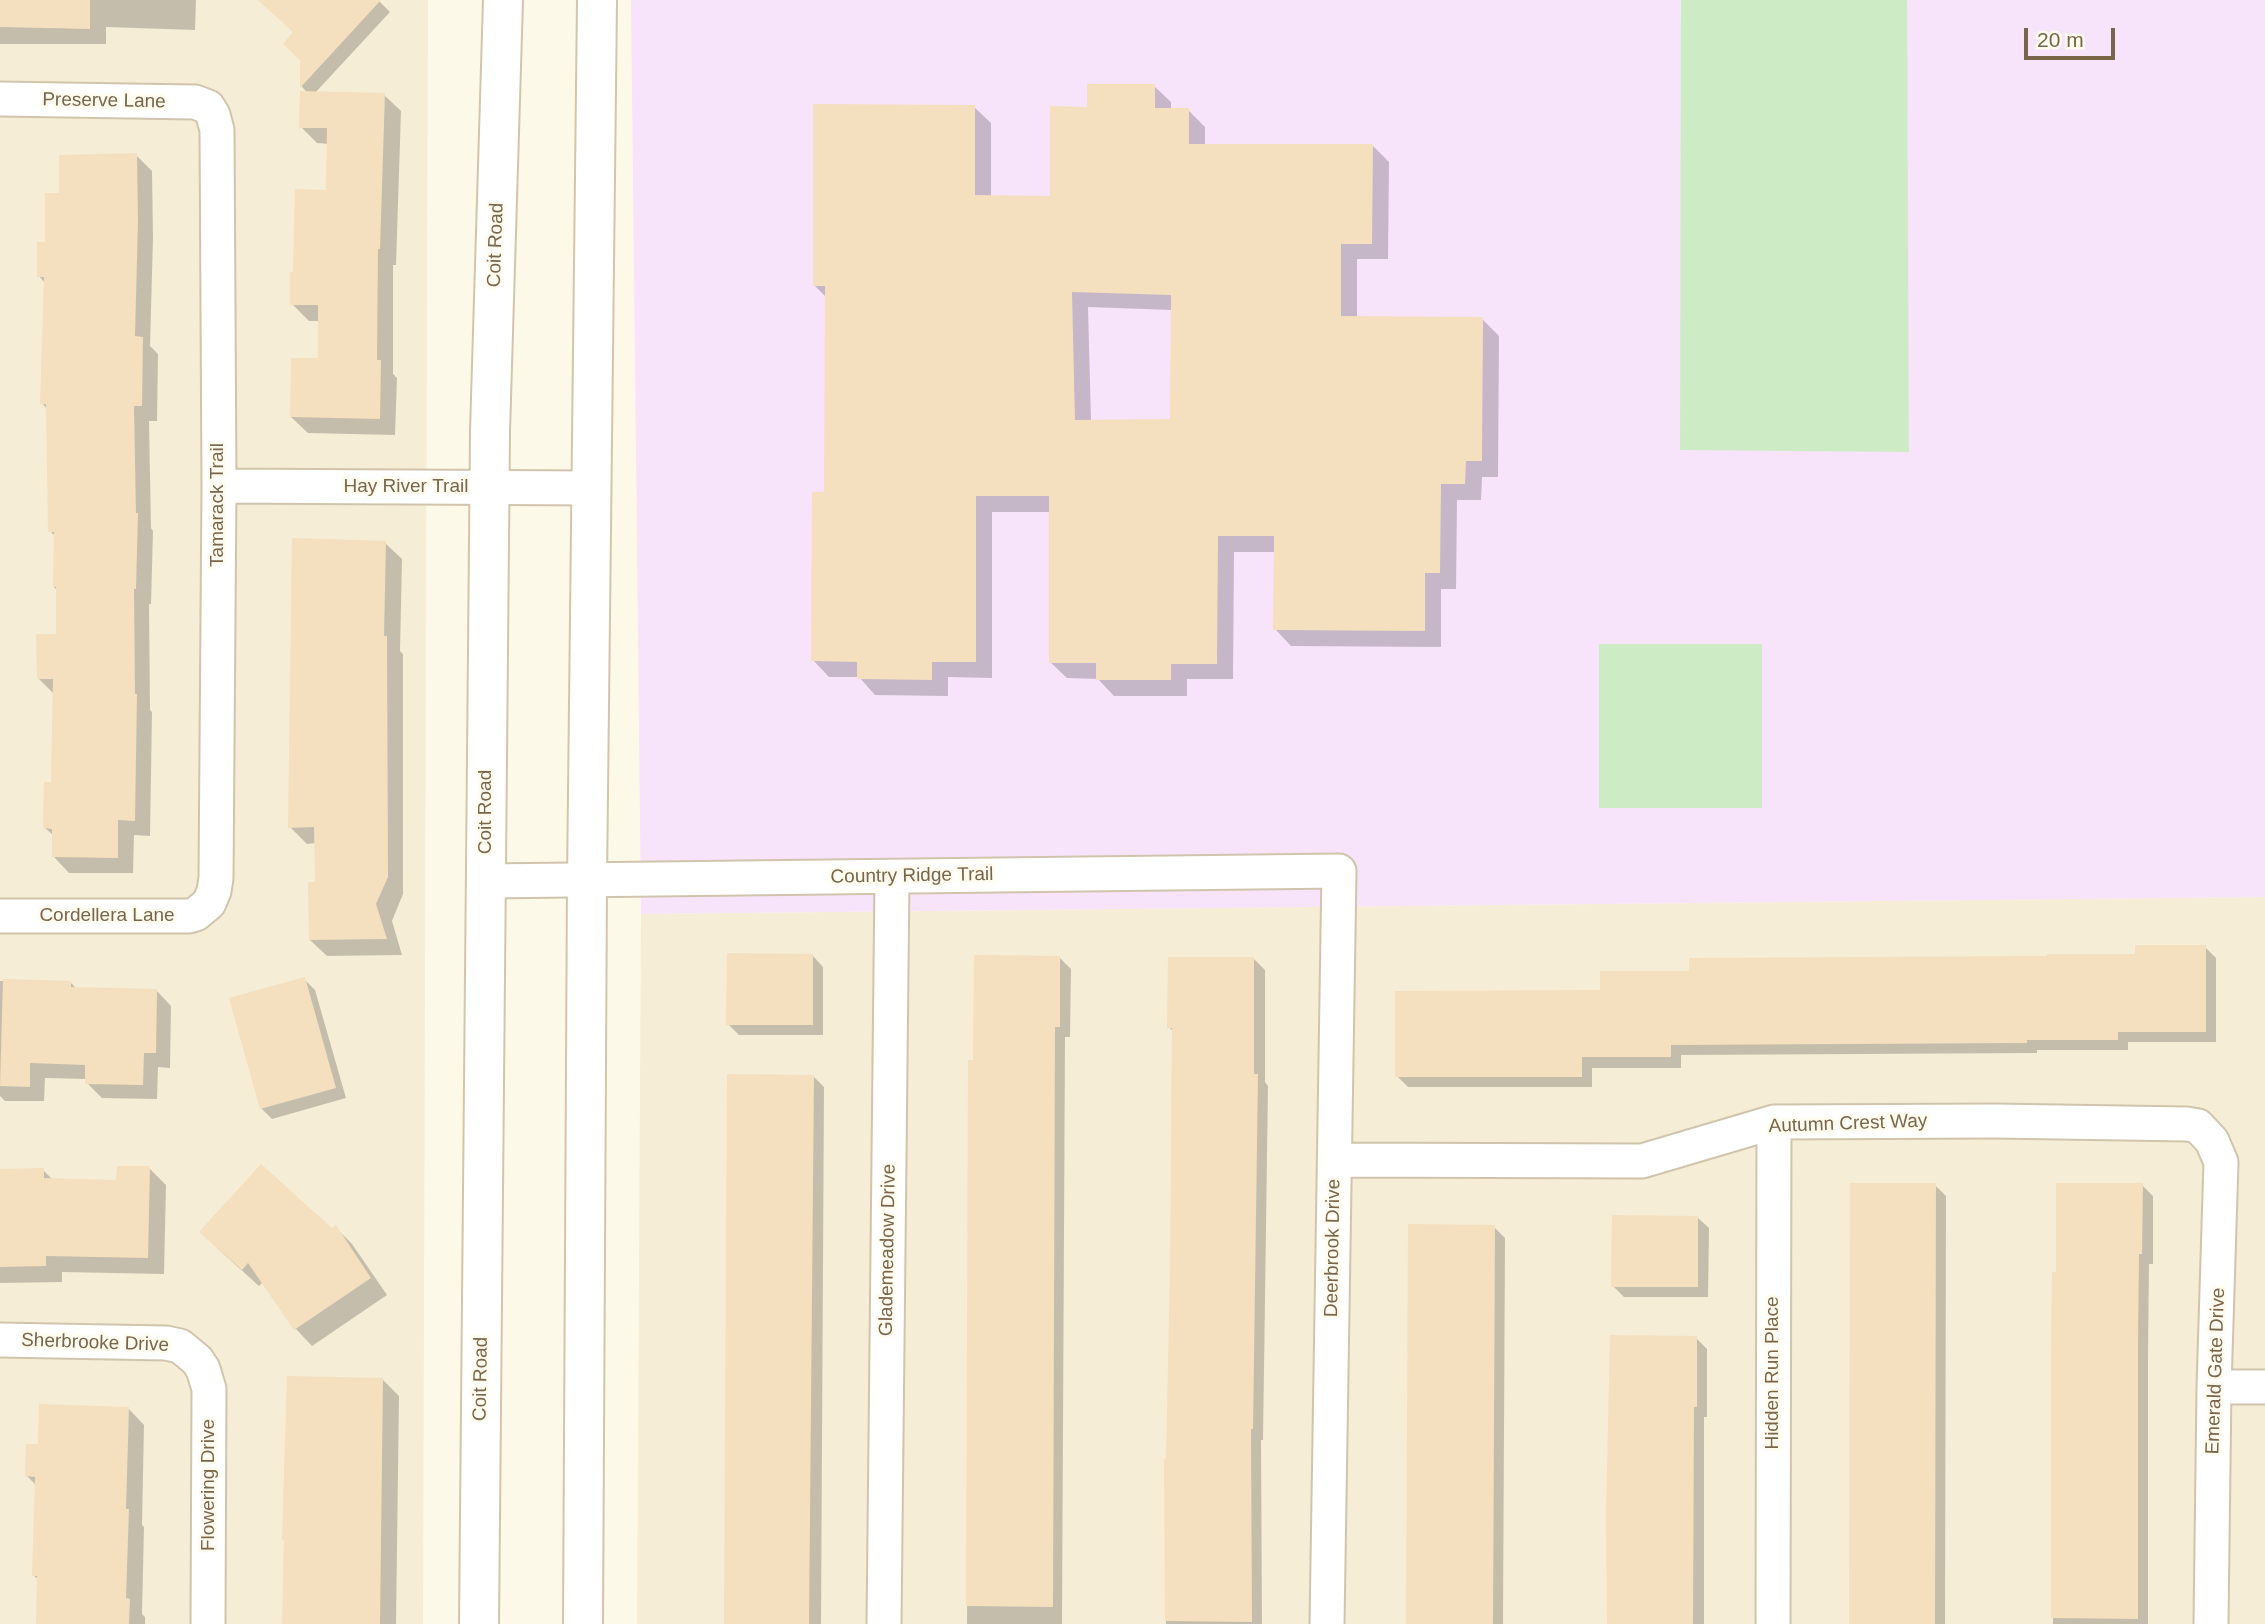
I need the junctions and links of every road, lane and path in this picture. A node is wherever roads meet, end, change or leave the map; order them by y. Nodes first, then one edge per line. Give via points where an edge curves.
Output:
1 (503, 0) edge
2 (597, 0) edge
3 (0, 99) edge
4 (208, 107) joint
5 (219, 486) junction
6 (489, 488) junction
7 (593, 488) junction
8 (1339, 871) joint
9 (892, 877) junction
10 (587, 880) junction
11 (486, 881) junction
12 (209, 903) joint
13 (0, 916) edge
14 (1774, 1122) junction
15 (2198, 1126) joint
16 (1335, 1160) junction
17 (0, 1340) edge
18 (189, 1352) joint
19 (2214, 1387) junction
20 (2265, 1387) edge
21 (208, 1624) edge
22 (478, 1624) edge
23 (583, 1624) edge
24 (884, 1624) edge
25 (1327, 1624) edge
26 (1773, 1624) edge
27 (2211, 1624) edge

1 - 6 main road, Coit Road
2 - 7 main road
3 - 4 street, Preserve Lane via 195,102
4 - 5 street, Tamarack Trail via 216,130
5 - 6 street, Hay River Trail
5 - 12 street, Tamarack Trail via 216,878
6 - 7 street, Hay River Trail
6 - 11 main road, Coit Road
7 - 10 main road
8 - 9 street, Country Ridge Trail
8 - 16 street, Deerbrook Drive
9 - 10 street, Country Ridge Trail
9 - 24 street, Glademeadow Drive
10 - 11 street, Country Ridge Trail
10 - 23 main road
11 - 22 main road, Coit Road
12 - 13 street, Cordellera Lane via 189,916
14 - 15 street, Autumn Crest Way
14 - 16 street, Autumn Crest Way via 1642,1161
14 - 26 street, Hidden Run Place
15 - 19 street, Emerald Gate Drive via 2212,1141 2221,1162
16 - 25 street, Deerbrook Drive
17 - 18 street, Sherbrooke Drive via 166,1343
18 - 21 street, Flowering Drive via 209,1388
19 - 20 street
19 - 27 street, Emerald Gate Drive

